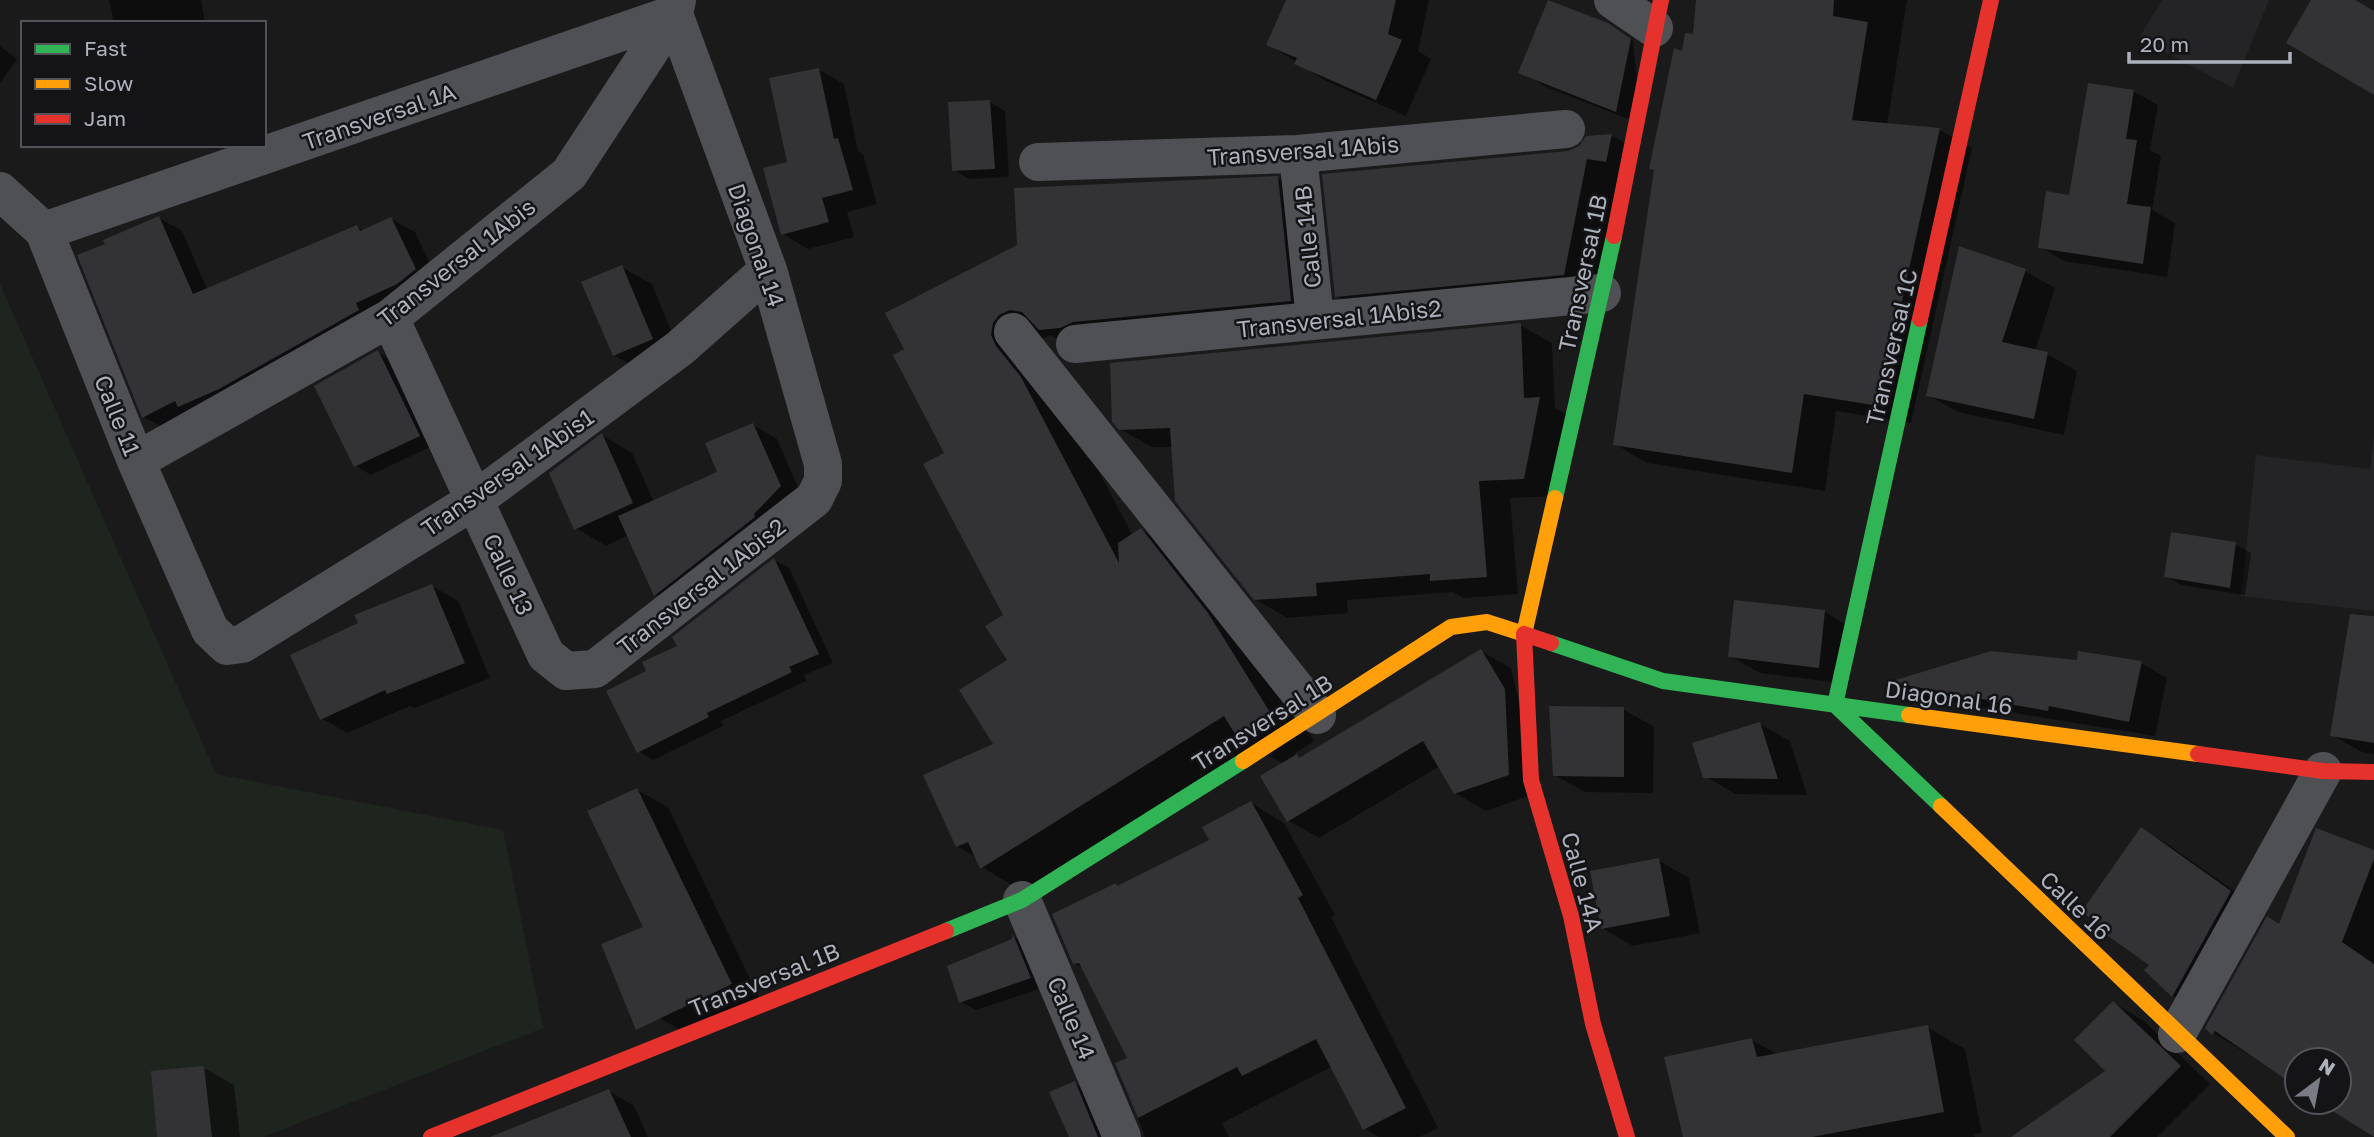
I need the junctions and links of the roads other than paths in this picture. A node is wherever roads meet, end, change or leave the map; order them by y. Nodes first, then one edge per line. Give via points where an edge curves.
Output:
1 (1613, 0) edge
2 (1991, 0) edge
3 (676, 7) edge
4 (1658, 14) edge
5 (1566, 129) dead end
6 (1298, 154) junction
7 (1038, 162) dead end
8 (0, 191) edge
9 (44, 231) junction
10 (768, 270) junction
11 (1602, 293) junction
12 (390, 318) junction
13 (1315, 320) junction
14 (1013, 332) dead end
15 (1075, 344) dead end
16 (136, 461) junction
17 (823, 481) joint
18 (475, 500) junction
19 (1524, 634) junction
20 (228, 646) joint
21 (566, 671) joint
22 (1835, 705) junction
23 (1317, 715) junction
24 (2323, 771) junction
25 (2374, 772) edge
26 (1022, 900) junction
27 (2177, 1034) junction
28 (1120, 1136) edge
29 (431, 1137) edge
30 (1627, 1137) edge
31 (2287, 1137) edge

1 - 4 street
2 - 22 street, Transversal 1C
3 - 9 street, Transversal 1A
3 - 10 street, Diagonal 14
3 - 12 street, Transversal 1Abis via 569,174
4 - 11 street, Transversal 1B
5 - 6 street, Transversal 1Abis
6 - 7 street, Transversal 1Abis
6 - 13 street, Calle 14B
8 - 9 street, Calle 11
9 - 16 street, Calle 11
10 - 17 street, Diagonal 14 via 823,464
10 - 18 street, Transversal 1Abis1 via 680,348
11 - 13 street, Transversal 1Abis2
11 - 19 street, Transversal 1B
12 - 16 street, Transversal 1Abis
12 - 18 street, Calle 13
13 - 15 street, Transversal 1Abis2
14 - 23 street
16 - 20 street, Calle 11 via 210,630
17 - 21 street, Transversal 1Abis2 via 814,499 595,669
18 - 20 street, Transversal 1Abis1 via 242,643
18 - 21 street, Calle 13 via 546,655
19 - 22 street, Diagonal 16 via 1663,681
19 - 23 street, Transversal 1B via 1487,622 1451,627
19 - 30 street, Calle 14A via 1531,780
22 - 24 street, Diagonal 16
22 - 27 street, Calle 16
23 - 26 street, Transversal 1B
24 - 25 street, Diagonal 16
24 - 27 street
26 - 28 street, Calle 14
26 - 29 street, Transversal 1B
27 - 31 street, Calle 16

